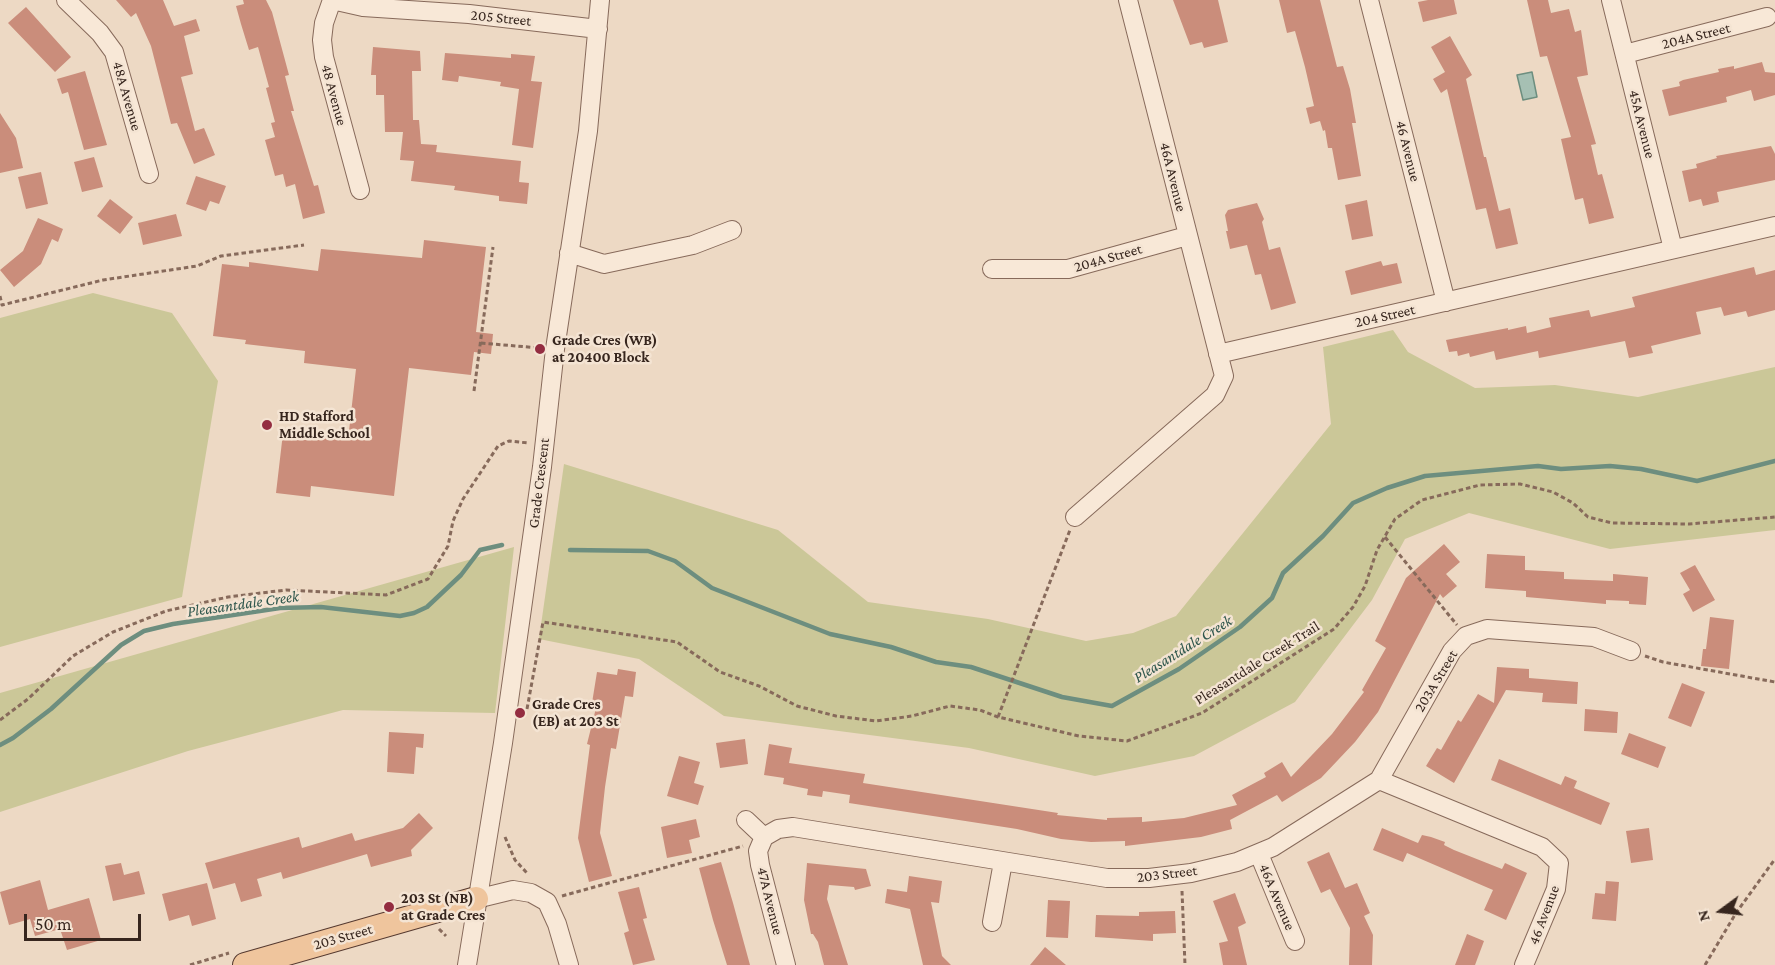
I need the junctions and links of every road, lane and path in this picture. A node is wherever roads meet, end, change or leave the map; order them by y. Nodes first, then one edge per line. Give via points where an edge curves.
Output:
1 (66, 0) edge
2 (332, 0) edge
3 (600, 0) edge
4 (1128, 0) edge
5 (1369, 0) edge
6 (1611, 0) edge
7 (1767, 17) dead end
8 (598, 28) junction
9 (1625, 54) junction
10 (149, 174) dead end
11 (360, 190) dead end
12 (1775, 226) edge
13 (732, 230) dead end
14 (1188, 236) junction
15 (304, 245) dead end
16 (494, 247) dead end
17 (1673, 249) junction
18 (569, 253) junction
19 (992, 270) dead end
20 (0, 296) edge
21 (1446, 302) junction
22 (481, 343) junction
23 (540, 348) dead end
24 (1218, 354) junction
25 (474, 391) dead end
26 (528, 443) dead end
27 (1076, 517) joint
28 (1775, 517) edge
29 (1385, 537) junction
30 (1466, 636) junction
31 (1631, 651) joint
32 (1775, 681) edge
33 (527, 709) dead end
34 (998, 717) junction
35 (0, 720) edge
36 (1379, 780) junction
37 (746, 820) dead end
38 (503, 828) dead end
39 (764, 837) junction
40 (1258, 854) junction
41 (1775, 859) edge
42 (1003, 862) junction
43 (527, 873) dead end
44 (1182, 886) dead end
45 (562, 896) dead end
46 (476, 899) junction
47 (992, 922) dead end
48 (440, 929) dead end
49 (446, 936) dead end
50 (1295, 941) dead end
51 (236, 959) edge
52 (190, 965) edge
53 (467, 965) edge
54 (569, 965) edge
55 (786, 965) edge
56 (1185, 965) edge
57 (1524, 965) edge
58 (1705, 965) edge

1 - 10 street, 48A Avenue via 114,52
2 - 8 street, 205 Street via 363,7
2 - 11 street, 48 Avenue via 324,23 324,57
3 - 8 street, Grade Crescent
4 - 14 street, 46A Avenue
5 - 21 street, 46 Avenue
6 - 9 street, 45A Avenue
7 - 9 street, 204A Street
8 - 18 street, Grade Crescent via 588,131
9 - 17 street, 45A Avenue
12 - 17 street, 204 Street
13 - 18 street via 693,245 604,264
14 - 19 street, 204A Street via 1068,269
14 - 24 street, 46A Avenue
15 - 20 path via 221,256 197,266 103,280 2,305
16 - 22 path
17 - 21 street, 204 Street
18 - 46 street, Grade Crescent via 503,742
21 - 24 street, 204 Street
22 - 23 path
22 - 25 path
24 - 27 street via 1224,376 1215,395
26 - 35 path via 509,441 498,446 463,499 448,546 428,579 386,595 286,590 228,597 166,611 113,632 73,656
27 - 34 path
28 - 29 path, Pleasantdale Creek Trail via 1689,524 1611,523 1588,517 1553,492 1520,484 1480,485 1422,500 1395,519
29 - 30 path
29 - 34 path, Pleasantdale Creek Trail via 1365,586 1334,629 1202,713 1127,741 1079,736
30 - 31 street, 203A Street via 1487,629 1594,637
30 - 36 street, 203A Street via 1452,651
31 - 32 path via 1663,662
33 - 34 path, Pleasantdale Creek Trail via 543,622 677,642 720,672 798,706 836,716 876,721 951,706
36 - 40 street, 203 Street via 1296,835
36 - 57 street, 46 Avenue via 1542,847 1559,863 1556,889
37 - 39 street
38 - 43 path via 515,860
39 - 42 street, 203 Street via 793,827
39 - 45 path via 736,849
39 - 55 street, 47A Avenue via 758,851 760,865
40 - 42 street, 203 Street via 1191,873 1149,878 1107,878
40 - 50 street, 46A Avenue
41 - 58 path
42 - 47 street
44 - 56 path
46 - 51 main road, 203 Street
46 - 53 street, Grade Crescent
46 - 54 street via 513,890 531,893 547,902
48 - 49 path
51 - 52 path

